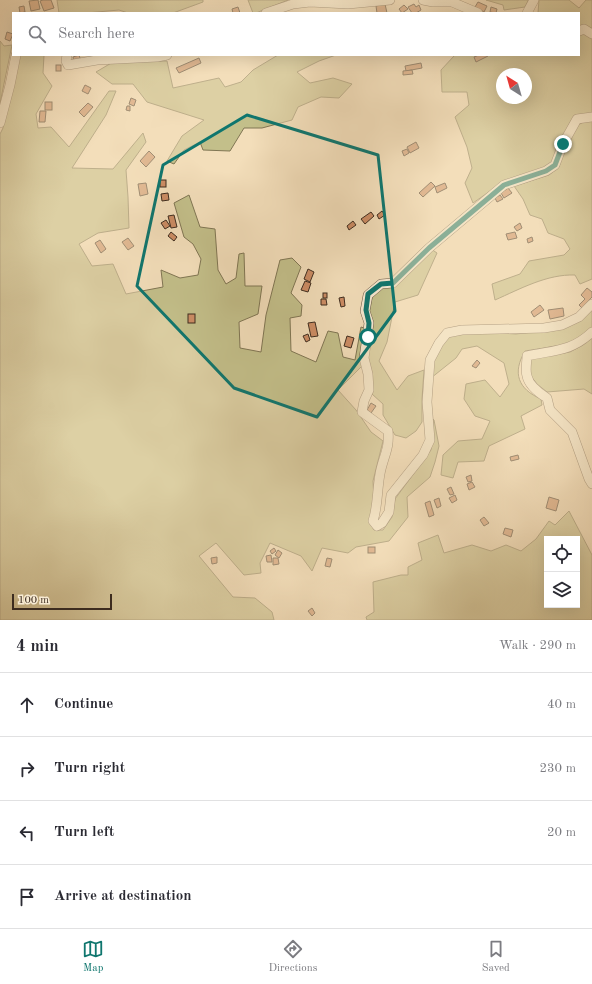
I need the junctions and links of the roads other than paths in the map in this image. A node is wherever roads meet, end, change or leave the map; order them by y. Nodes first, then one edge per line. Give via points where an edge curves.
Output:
1 (390, 0) edge
2 (423, 0) edge
3 (534, 0) edge
4 (269, 12) edge
5 (476, 12) edge
6 (528, 12) edge
7 (580, 31) edge
8 (592, 34) edge
9 (16, 56) edge
10 (67, 56) edge
11 (164, 56) edge
12 (592, 117) edge
13 (0, 123) edge
14 (592, 304) edge
15 (592, 332) edge
16 (592, 484) edge

1 - 4 street via 348,4 310,2 293,4
2 - 5 street via 452,2
3 - 6 street
7 - 8 street via 584,29
9 - 13 street
10 - 11 street via 68,65 97,60
12 - 14 street via 577,119 555,165 546,171 504,185 429,248 393,283 381,284 368,294 366,310 369,323 364,358 369,390 362,412 388,431 389,442 380,473 373,521 377,526 382,524 389,512 391,495 423,455 430,440 427,402 430,360 447,333 562,325 579,318
15 - 16 street via 573,346 526,356 527,376 532,386 547,398 550,410 572,432

